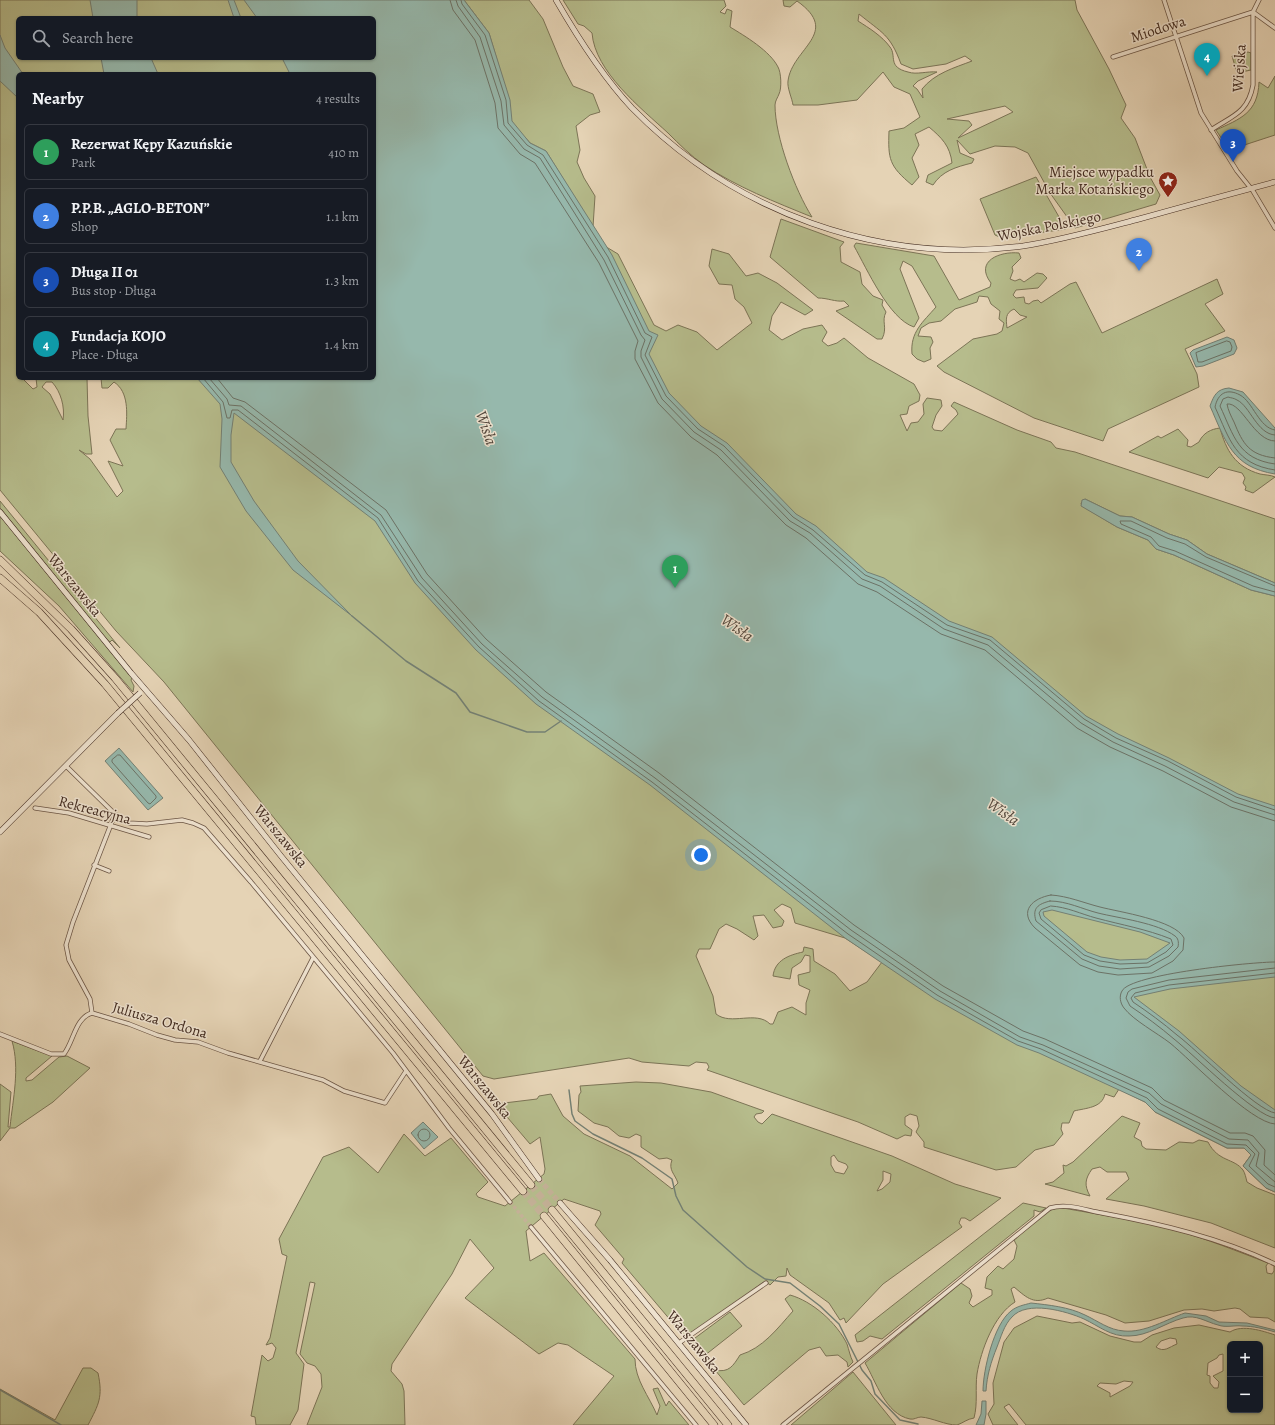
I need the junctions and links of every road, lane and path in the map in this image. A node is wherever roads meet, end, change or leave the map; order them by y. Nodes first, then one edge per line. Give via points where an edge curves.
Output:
1 (556, 0) edge
2 (1164, 0) edge
3 (1259, 0) edge
4 (1253, 12) junction
5 (1275, 28) edge
6 (1175, 36) junction
7 (1113, 57) dead end
8 (1211, 130) junction
9 (1275, 182) edge
10 (1250, 189) junction
11 (1275, 228) edge
12 (0, 512) edge
13 (0, 560) edge
14 (0, 578) edge
15 (145, 689) junction
16 (66, 766) junction
17 (35, 808) dead end
18 (115, 814) junction
19 (109, 826) junction
20 (0, 832) edge
21 (149, 837) dead end
22 (94, 865) junction
23 (109, 871) dead end
24 (313, 958) junction
25 (92, 1013) junction
26 (0, 1034) edge
27 (260, 1061) junction
28 (406, 1071) junction
29 (539, 1178) tunnel mouth
30 (531, 1185) tunnel mouth
31 (524, 1191) tunnel mouth
32 (510, 1202) tunnel mouth
33 (560, 1203) tunnel mouth
34 (552, 1210) tunnel mouth
35 (544, 1216) tunnel mouth
36 (530, 1227) tunnel mouth
37 (1275, 1264) edge
38 (766, 1283) dead end
39 (679, 1343) junction
40 (696, 1425) edge
41 (714, 1425) edge
42 (728, 1425) edge
43 (746, 1425) edge
44 (783, 1425) edge

1 - 10 main road, Wojska Polskiego via 587,52 610,82 632,107 675,147 715,176 760,202 843,234 921,248 1000,248 1088,232
2 - 6 street
3 - 4 street
4 - 5 street
4 - 6 street, Miodowa
4 - 8 street, Wiejska via 1251,96 1237,115
6 - 7 street, Miodowa
6 - 8 street via 1201,112
8 - 10 street
9 - 10 main road, Wojska Polskiego
10 - 11 street
12 - 15 main road, Warszawska
13 - 30 highway via 71,629 115,678
14 - 31 highway via 39,612 105,684
15 - 16 main road, bridge
15 - 29 main road, Warszawska via 483,1102
16 - 18 street
16 - 20 main road
17 - 19 street, Rekreacyjna via 69,813
18 - 19 street, Juliusza Ordona
18 - 24 street via 129,823 182,820 204,828
19 - 21 street, Rekreacyjna
19 - 22 street, Juliusza Ordona
22 - 23 street
22 - 25 street, Juliusza Ordona via 66,945 69,960 90,999
24 - 27 street
24 - 28 street
25 - 26 street via 87,1014 80,1022 64,1054 51,1054
25 - 27 street, Juliusza Ordona via 157,1035 198,1042
27 - 28 street, Juliusza Ordona via 323,1080 344,1091 385,1102
28 - 32 street
33 - 39 main road, Warszawska
34 - 42 highway
35 - 41 highway
36 - 40 street
37 - 44 street via 1221,1243 1152,1222 1066,1206 1050,1208
38 - 39 street
39 - 43 main road, Warszawska

